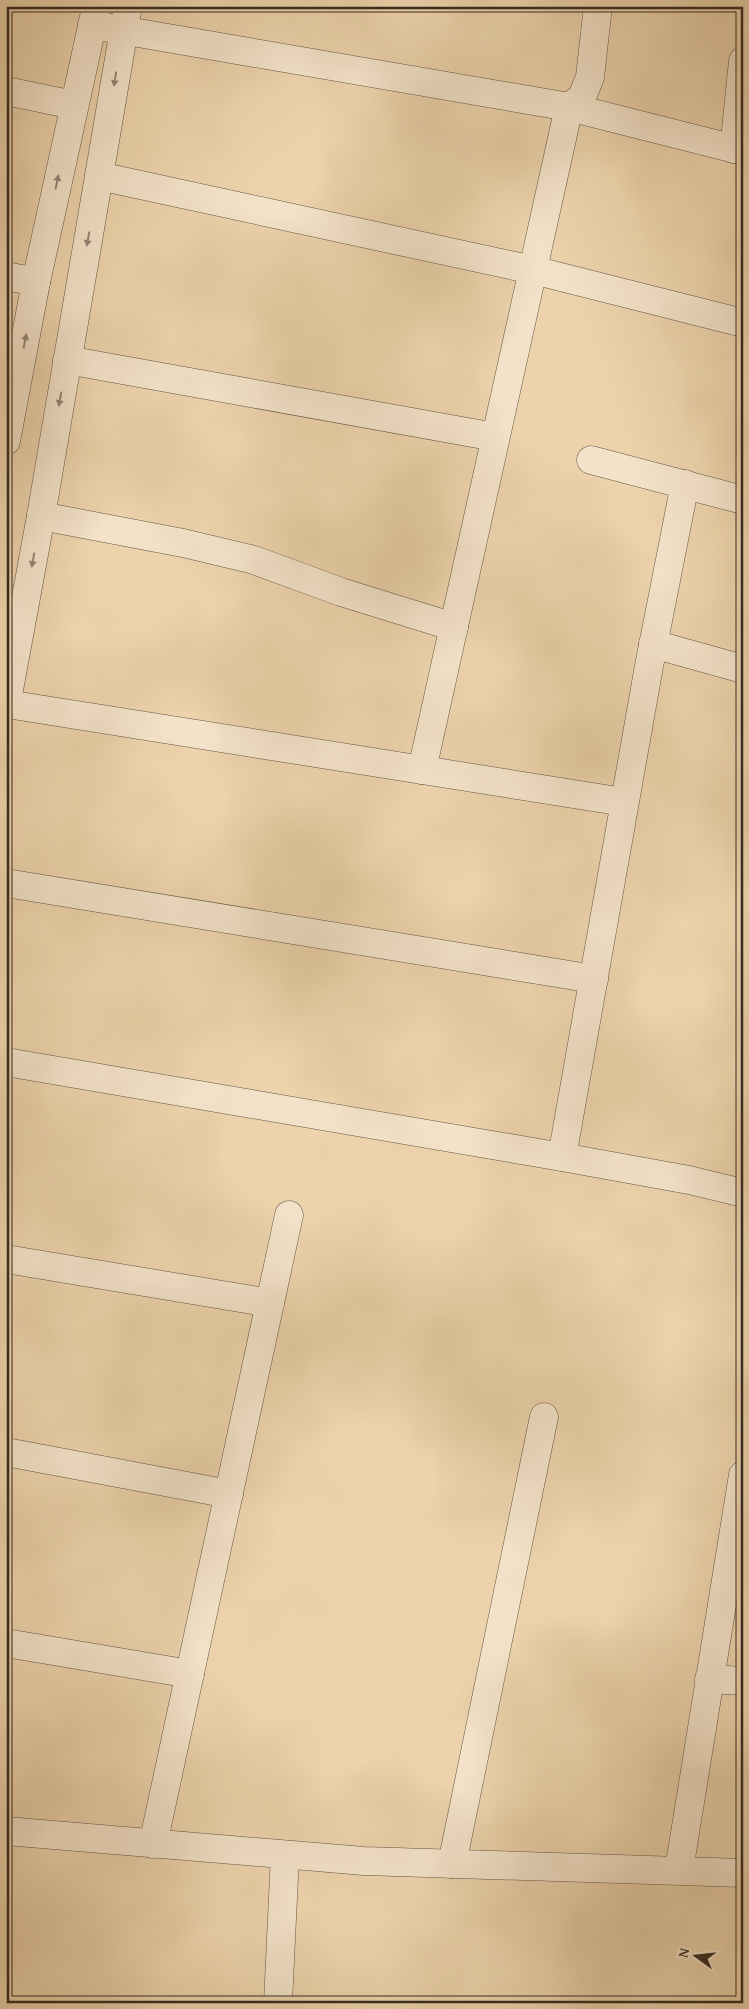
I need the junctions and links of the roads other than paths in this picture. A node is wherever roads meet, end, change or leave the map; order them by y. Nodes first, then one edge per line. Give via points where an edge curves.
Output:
1 (598, 6) edge
2 (94, 16) edge
3 (125, 19) edge
4 (743, 61) edge
5 (6, 91) edge
6 (74, 104) junction
7 (569, 107) junction
8 (739, 150) edge
9 (99, 176) junction
10 (532, 270) junction
11 (6, 276) edge
12 (36, 282) junction
13 (743, 323) edge
14 (67, 360) junction
15 (496, 436) junction
16 (6, 441) edge
17 (591, 460) dead end
18 (685, 484) junction
19 (743, 500) edge
20 (41, 516) junction
21 (454, 627) junction
22 (653, 644) junction
23 (743, 669) edge
24 (6, 705) edge
25 (422, 770) junction
26 (624, 802) junction
27 (6, 883) edge
28 (594, 979) junction
29 (6, 1062) edge
30 (562, 1157) junction
31 (743, 1193) edge
32 (289, 1215) dead end
33 (6, 1259) edge
34 (270, 1303) junction
35 (544, 1417) dead end
36 (6, 1452) edge
37 (743, 1475) edge
38 (229, 1494) junction
39 (737, 1545) edge
40 (6, 1643) edge
41 (190, 1674) junction
42 (710, 1679) junction
43 (743, 1682) edge
44 (6, 1831) edge
45 (153, 1844) junction
46 (286, 1855) junction
47 (452, 1864) junction
48 (679, 1870) junction
49 (743, 1873) edge
50 (278, 2003) edge

1 - 7 street via 590,77 582,96
2 - 3 street
2 - 6 street
3 - 7 street
3 -> 9 street
4 - 8 street
5 - 6 street
12 -> 6 street
7 - 8 street
7 - 10 street
9 - 10 street
9 -> 14 street
10 - 13 street
10 - 15 street
11 - 12 street
16 -> 12 street
14 - 15 street
14 -> 20 street
15 - 21 street
17 - 18 street
18 - 19 street
18 - 22 street
20 - 21 street via 254,560 341,592
20 -> 24 street
21 - 25 street
22 - 23 street
22 - 26 street
24 - 25 street
25 - 26 street
26 - 28 street
27 - 28 street
28 - 30 street
29 - 30 street
30 - 31 street
32 - 34 street
33 - 34 street
34 - 38 street
35 - 47 street via 513,1612
36 - 38 street
37 - 39 street
38 - 41 street
39 - 42 street
40 - 41 street
41 - 45 street
42 - 43 street
42 - 48 street
44 - 45 street
45 - 46 street
46 - 47 street
46 - 50 street
47 - 48 street
48 - 49 street

